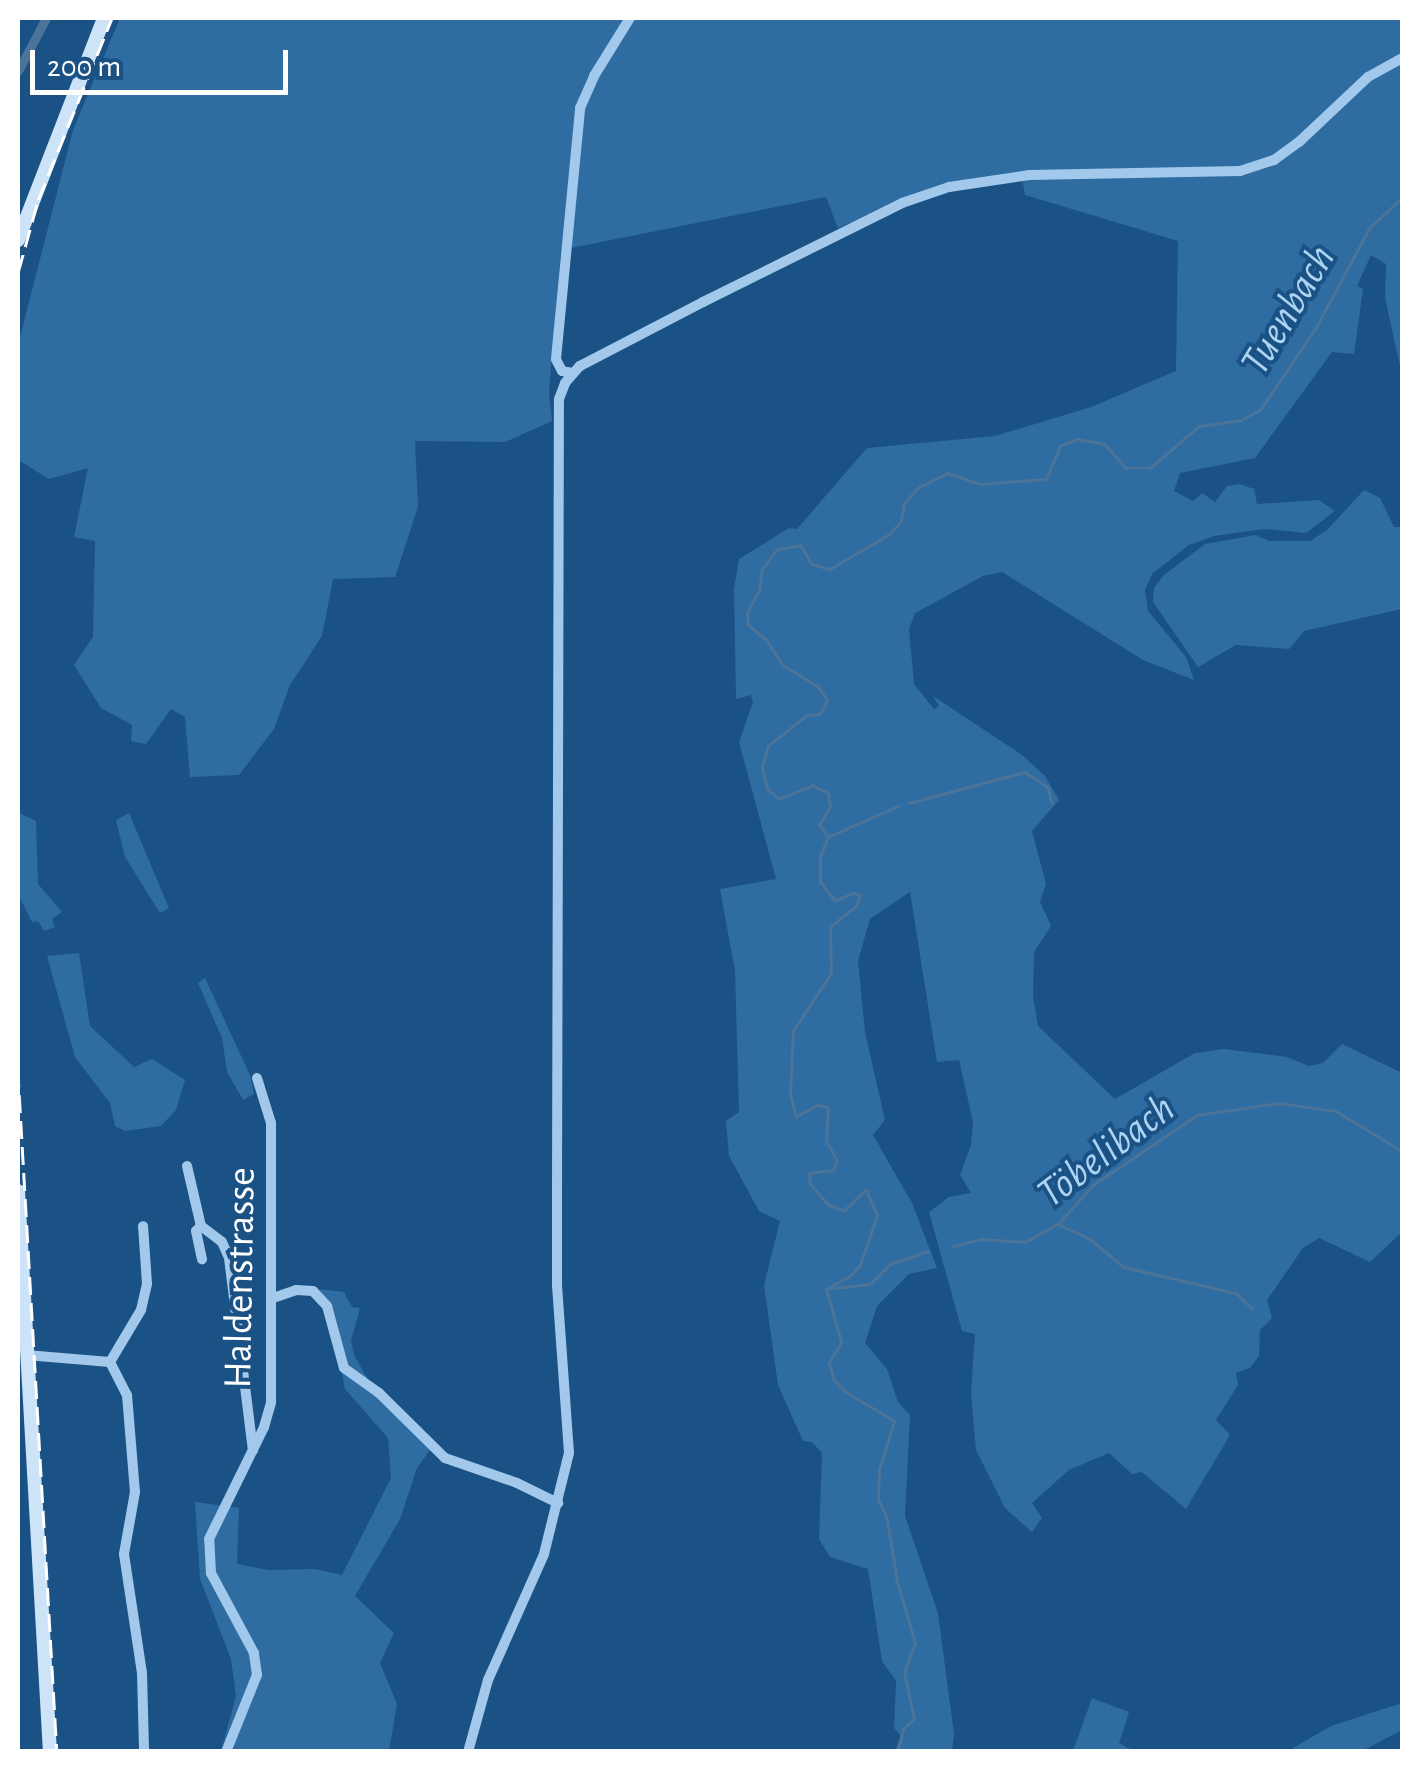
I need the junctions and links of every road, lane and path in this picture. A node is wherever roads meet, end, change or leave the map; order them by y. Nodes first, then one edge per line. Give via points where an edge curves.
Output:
1 (104, 18) edge
2 (630, 18) edge
3 (1402, 58) edge
4 (18, 240) edge
5 (573, 373) junction
6 (257, 1078) dead end
7 (187, 1166) dead end
8 (18, 1191) edge
9 (143, 1226) dead end
10 (200, 1226) junction
11 (202, 1260) dead end
12 (273, 1298) junction
13 (26, 1356) junction
14 (110, 1362) junction
15 (253, 1452) junction
16 (558, 1504) junction
17 (50, 1752) edge
18 (144, 1752) edge
19 (226, 1752) edge
20 (468, 1752) edge

1 - 4 main road
2 - 5 street via 580,108 556,359
3 - 5 street via 1353,89 1274,160 1240,171 1029,175 949,187 902,202
5 - 16 street via 559,398 557,1248 568,1453
6 - 12 street, Haldenstrasse via 272,1123
7 - 10 street
8 - 13 main road
9 - 14 street via 147,1284 141,1310
10 - 11 street
10 - 15 street via 222,1242 229,1258
12 - 15 street, Haldenstrasse via 271,1402
12 - 16 street via 313,1292 326,1306 344,1368 446,1458
13 - 14 street
13 - 17 main road
14 - 18 street via 126,1394 136,1492 124,1554 142,1674
15 - 19 street, Haldenstrasse via 210,1539 211,1573 254,1653 257,1675
16 - 20 street via 528,1595 488,1680

